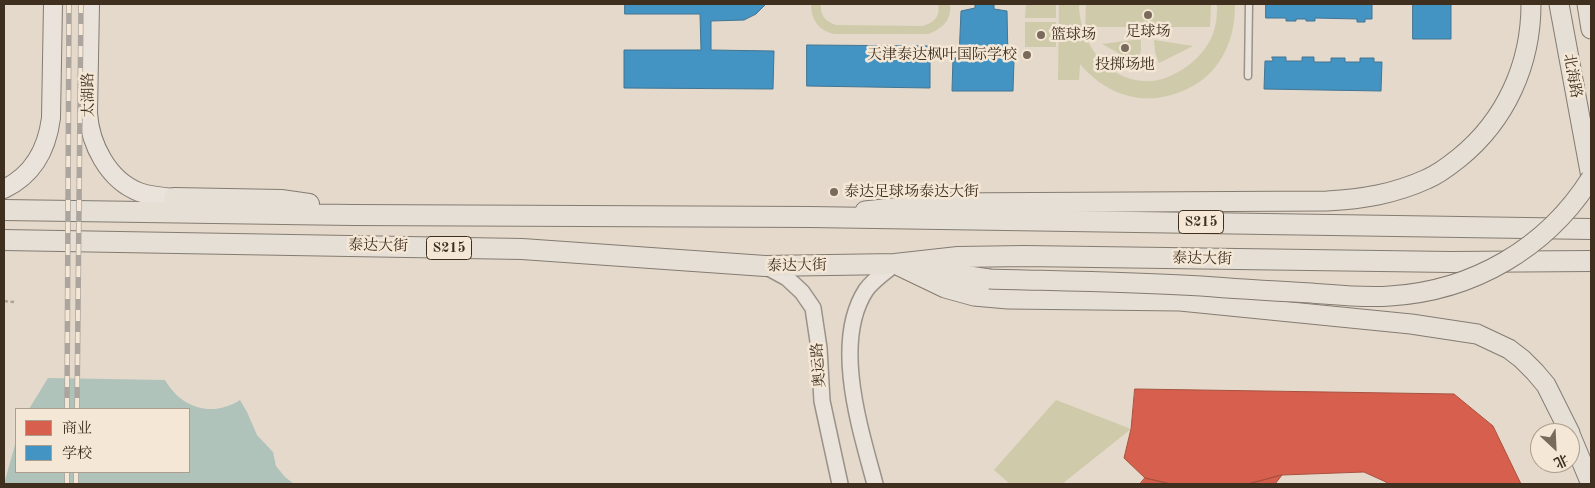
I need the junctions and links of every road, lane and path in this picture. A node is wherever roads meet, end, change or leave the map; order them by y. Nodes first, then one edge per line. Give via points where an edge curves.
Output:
1 (53, 4) edge
2 (90, 4) edge
3 (1249, 4) edge
4 (1531, 4) edge
5 (1560, 4) edge
6 (1587, 4) edge
7 (1591, 29) edge
8 (1248, 76) dead end
9 (1591, 178) edge
10 (4, 189) edge
11 (174, 198) joint
12 (4, 210) edge
13 (352, 215) junction
14 (810, 217) junction
15 (1591, 229) edge
16 (4, 240) edge
17 (1591, 261) edge
18 (895, 264) junction
19 (766, 266) junction
20 (4, 302) edge
21 (14, 302) dead end
22 (1565, 423) edge
23 (1580, 457) edge
24 (840, 484) edge
25 (875, 484) edge
26 (1591, 484) edge

1 - 10 main road via 50,131 40,158 22,177
2 - 11 main road, 太湖路 via 88,121 97,148 107,166 129,187 149,195
3 - 8 lane
4 - 14 main road via 1531,25 1523,64 1503,109 1490,127 1478,142 1445,169 1393,192 1327,202 939,203
5 - 9 main road, 北海路
6 - 7 main road
9 - 18 main road, bridge via 1556,224 1514,257 1476,277 1422,292 1370,297 1149,283 989,280
11 - 13 highway via 281,200
12 - 13 highway, 泰达大街
13 - 14 highway, 泰达大街
14 - 15 highway, 泰达大街 / S215
16 - 19 highway, 泰达大街 / S215 via 522,249
17 - 18 highway, 泰达大街 / S215 via 1024,256 958,257
18 - 19 highway, 泰达大街 / S215
18 - 22 main road via 945,288 974,296 1180,301 1411,324 1477,334 1509,349 1535,372 1546,385
18 - 25 street, 奥运路 via 867,288 856,308 849,361
19 - 24 street, 奥运路 via 787,278 813,308 822,401
20 - 21 path
23 - 26 main road

